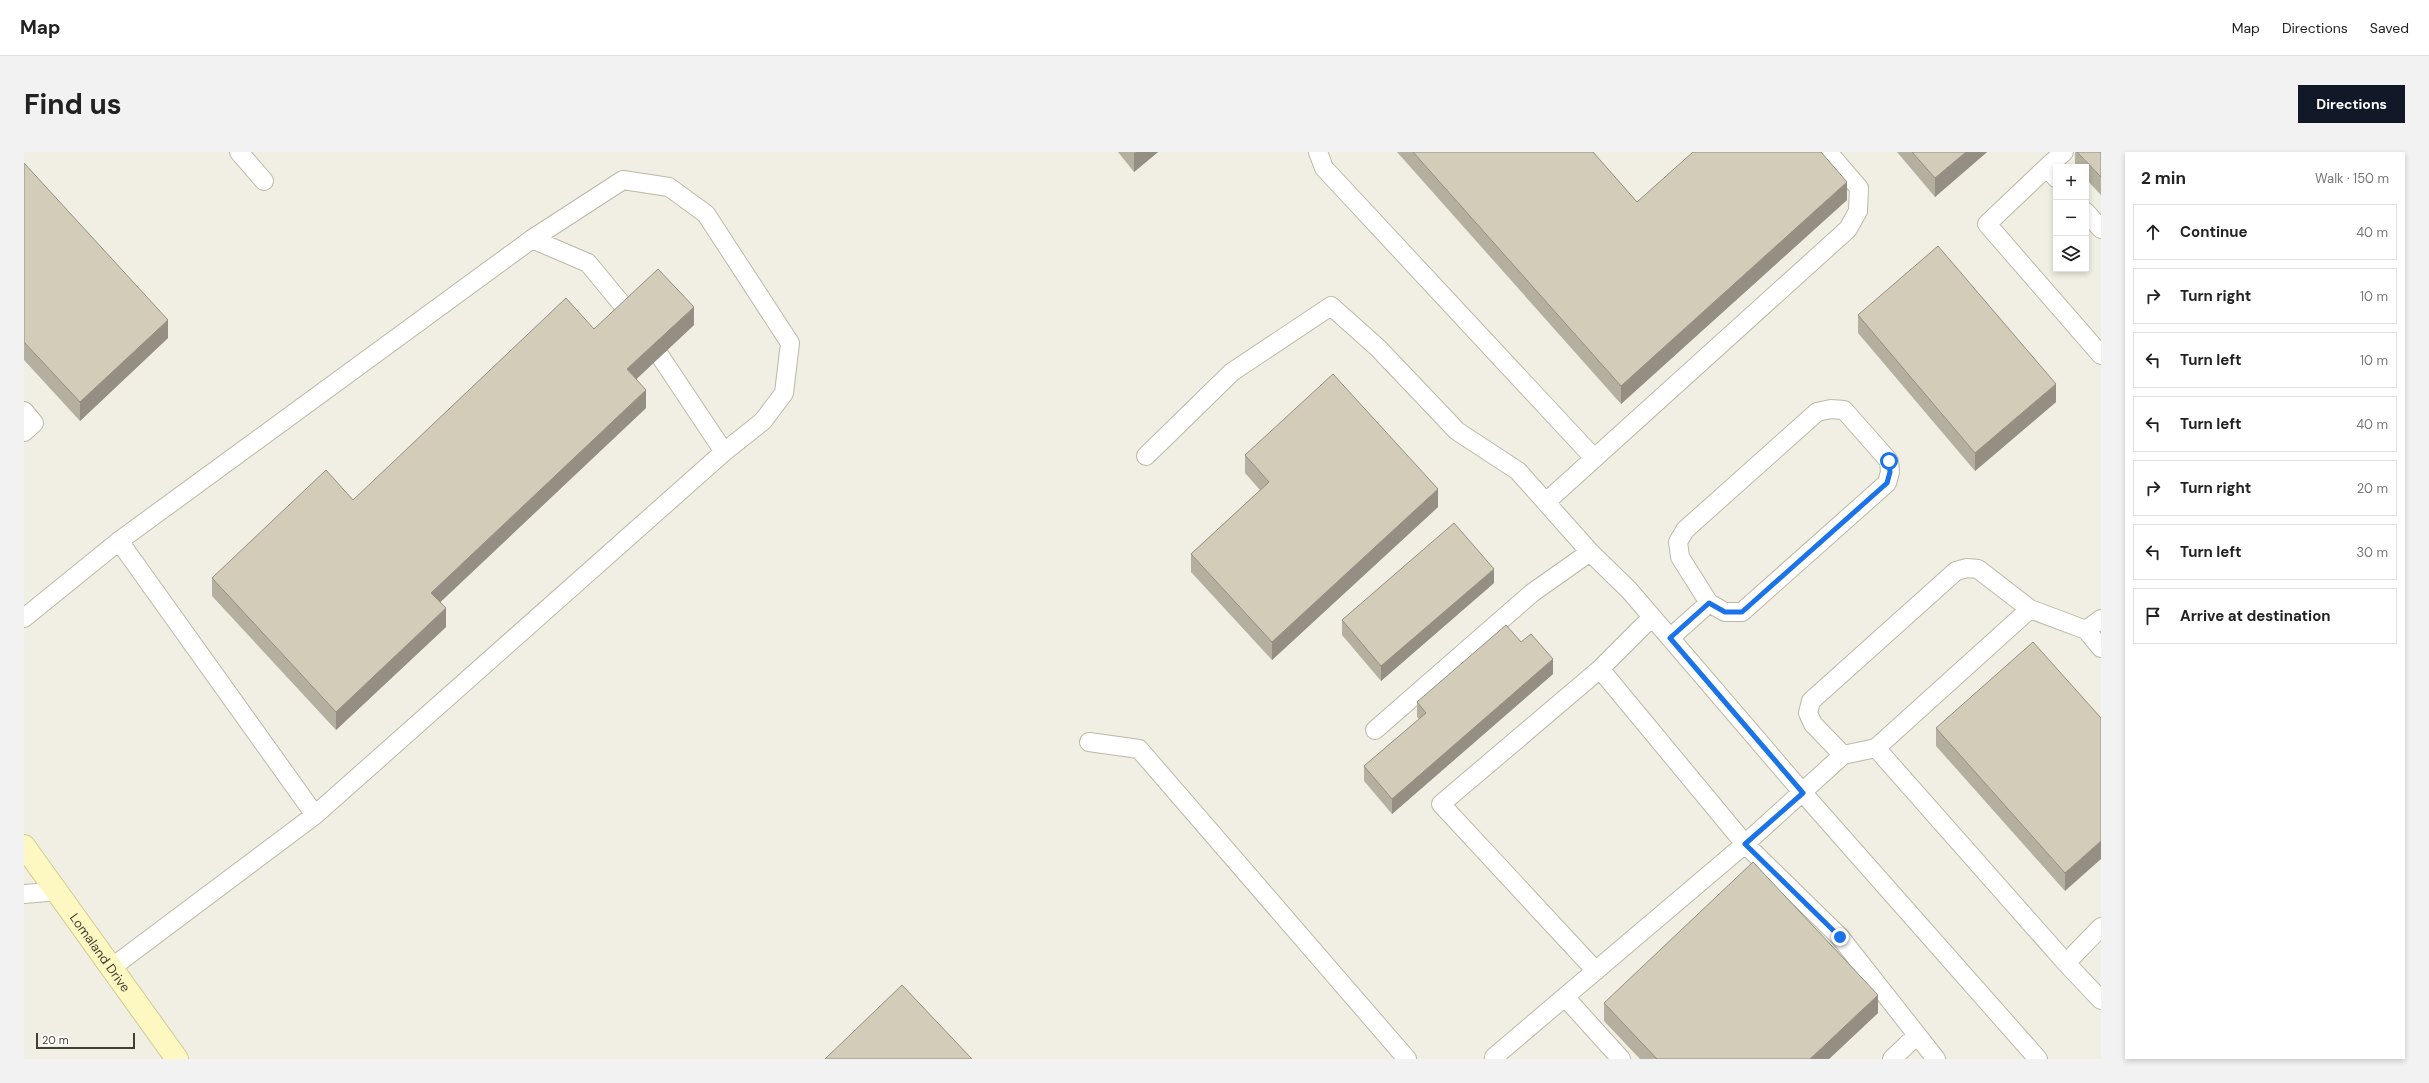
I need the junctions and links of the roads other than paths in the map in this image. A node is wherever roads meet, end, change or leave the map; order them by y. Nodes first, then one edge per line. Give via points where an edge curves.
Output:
1 (239, 152) edge
2 (1318, 152) edge
3 (1828, 152) edge
4 (2064, 152) edge
5 (2051, 172) edge
6 (264, 181) dead end
7 (2089, 215) edge
8 (2101, 229) edge
9 (532, 239) junction
10 (630, 314) edge
11 (2101, 355) edge
12 (660, 356) edge
13 (24, 410) edge
14 (24, 432) edge
15 (724, 452) junction
16 (1146, 456) dead end
17 (1594, 458) junction
18 (1546, 502) junction
19 (119, 541) junction
20 (1590, 552) junction
21 (1709, 603) junction
22 (2030, 609) junction
23 (24, 618) edge
24 (1652, 618) junction
25 (2101, 619) edge
26 (2086, 630) junction
27 (1670, 638) junction
28 (2101, 648) edge
29 (1600, 669) junction
30 (1375, 730) dead end
31 (1089, 742) dead end
32 (1876, 748) junction
33 (1843, 755) junction
34 (1803, 793) junction
35 (315, 815) junction
36 (1745, 844) junction
37 (24, 846) edge
38 (58, 891) junction
39 (24, 894) edge
40 (2101, 927) edge
41 (2066, 962) junction
42 (111, 968) junction
43 (1596, 971) junction
44 (1565, 997) junction
45 (2101, 1000) edge
46 (1916, 1036) junction
47 (178, 1059) edge
48 (1407, 1059) edge
49 (1496, 1059) edge
50 (1621, 1059) edge
51 (1892, 1059) edge
52 (1936, 1059) edge
53 (2038, 1059) edge

1 - 6 lane
2 - 17 lane via 1324,168
3 - 17 lane via 1859,188 1858,211 1848,229
4 - 5 lane
5 - 11 lane via 1987,224
7 - 8 lane
9 - 10 lane via 588,263
9 - 15 lane via 623,180 669,186 706,214 790,342 784,392 763,421
9 - 19 lane
12 - 15 lane
13 - 14 lane via 34,422
15 - 35 lane
16 - 18 lane via 1232,372 1331,306 1378,348 1458,431 1518,471
17 - 18 lane
18 - 20 lane
19 - 23 lane
19 - 35 lane
20 - 24 lane via 1629,590
20 - 30 lane via 1532,593
21 - 21 lane via 1725,612 1742,612 1887,483 1889,461 1844,410 1816,412 1685,530 1678,542 1680,557
21 - 27 lane
22 - 26 lane
22 - 32 lane
22 - 33 lane via 1978,569 1956,571 1811,701 1808,712 1813,724
24 - 27 lane
24 - 29 lane
25 - 26 lane
26 - 28 lane
27 - 34 lane
29 - 36 lane
29 - 43 lane via 1441,804
31 - 48 lane via 1139,749
32 - 33 lane
32 - 41 lane
33 - 34 lane
34 - 36 lane
34 - 53 lane
35 - 42 lane
36 - 43 lane
36 - 46 lane via 1840,937
37 - 38 street, Lomaland Drive
38 - 39 lane
38 - 42 street, Lomaland Drive
40 - 41 lane
41 - 45 lane
42 - 47 street, Lomaland Drive
43 - 44 lane
44 - 49 lane via 1494,1057
44 - 50 lane
46 - 51 lane
46 - 52 lane

